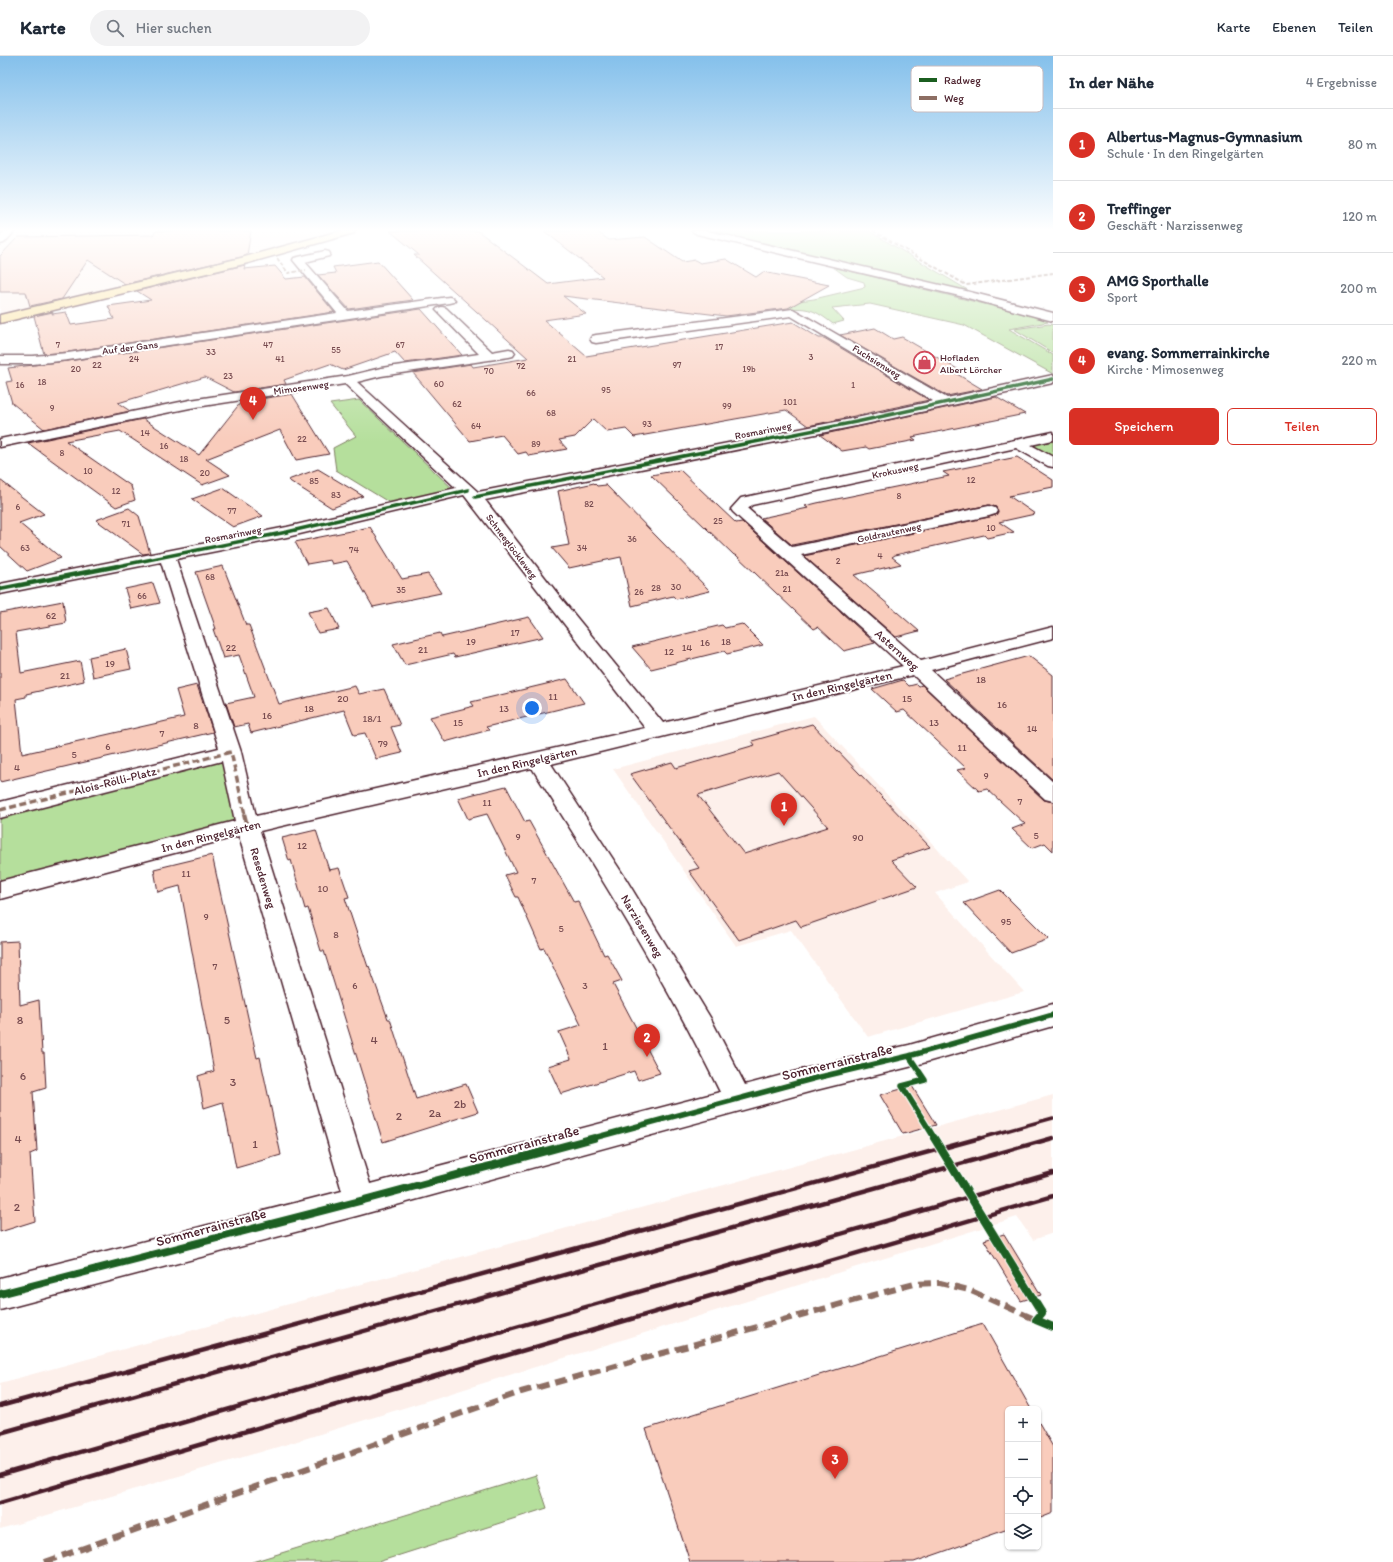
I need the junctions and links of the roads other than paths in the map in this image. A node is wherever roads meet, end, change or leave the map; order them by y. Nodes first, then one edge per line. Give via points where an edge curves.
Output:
1 (71, 301) edge
2 (333, 301) edge
3 (439, 301) edge
4 (994, 301) edge
5 (442, 310) dead end
6 (344, 314) junction
7 (1053, 317) edge
8 (0, 318) edge
9 (596, 338) dead end
10 (509, 353) dead end
11 (489, 356) junction
12 (0, 360) edge
13 (1053, 379) edge
14 (348, 380) junction
15 (944, 402) junction
16 (1053, 436) edge
17 (0, 443) edge
18 (1017, 443) junction
19 (1053, 463) edge
20 (472, 493) junction
21 (740, 509) joint
22 (989, 511) dead end
23 (789, 553) junction
24 (166, 556) junction
25 (0, 589) edge
26 (1053, 632) edge
27 (917, 668) junction
28 (657, 730) junction
29 (231, 752) junction
30 (537, 759) junction
31 (1053, 794) edge
32 (0, 810) edge
33 (247, 826) junction
34 (0, 890) edge
35 (1053, 1015) edge
36 (738, 1099) junction
37 (360, 1201) junction
38 (0, 1294) edge

1 - 8 main road
2 - 6 street
3 - 6 street, Auf der Gans
4 - 7 street
5 - 11 street
6 - 12 street, Auf der Gans via 126,348 33,360
9 - 15 street, Fuchsienweg via 793,312
10 - 11 street, Mimosenweg
11 - 14 street, Mimosenweg via 381,372
13 - 15 street, Rosmarinweg
14 - 17 street, Mimosenweg via 205,402
14 - 20 street, Schneeglöckleweg
15 - 20 street, Rosmarinweg via 861,421
16 - 18 street, Krokusweg
18 - 19 street
18 - 21 street, Krokusweg via 747,500
20 - 24 street, Rosmarinweg
20 - 28 street, Schneeglöckleweg
21 - 23 street, Asternweg
22 - 23 street, Goldrautenweg
23 - 27 street, Asternweg
24 - 25 street, Rosmarinweg
24 - 29 street, Resedenweg
26 - 27 street, In den Ringelgärten
27 - 28 street, In den Ringelgärten
27 - 31 street, Asternweg
28 - 30 street, In den Ringelgärten
29 - 32 street, Alois-Rölli-Platz
29 - 33 street, Resedenweg
30 - 33 street, In den Ringelgärten
30 - 36 street, Narzissenweg via 616,882 702,1027
33 - 34 street, In den Ringelgärten
33 - 37 street, Resedenweg
35 - 36 street, Sommerrainstraße via 909,1056
36 - 37 street, Sommerrainstraße
37 - 38 street, Sommerrainstraße

